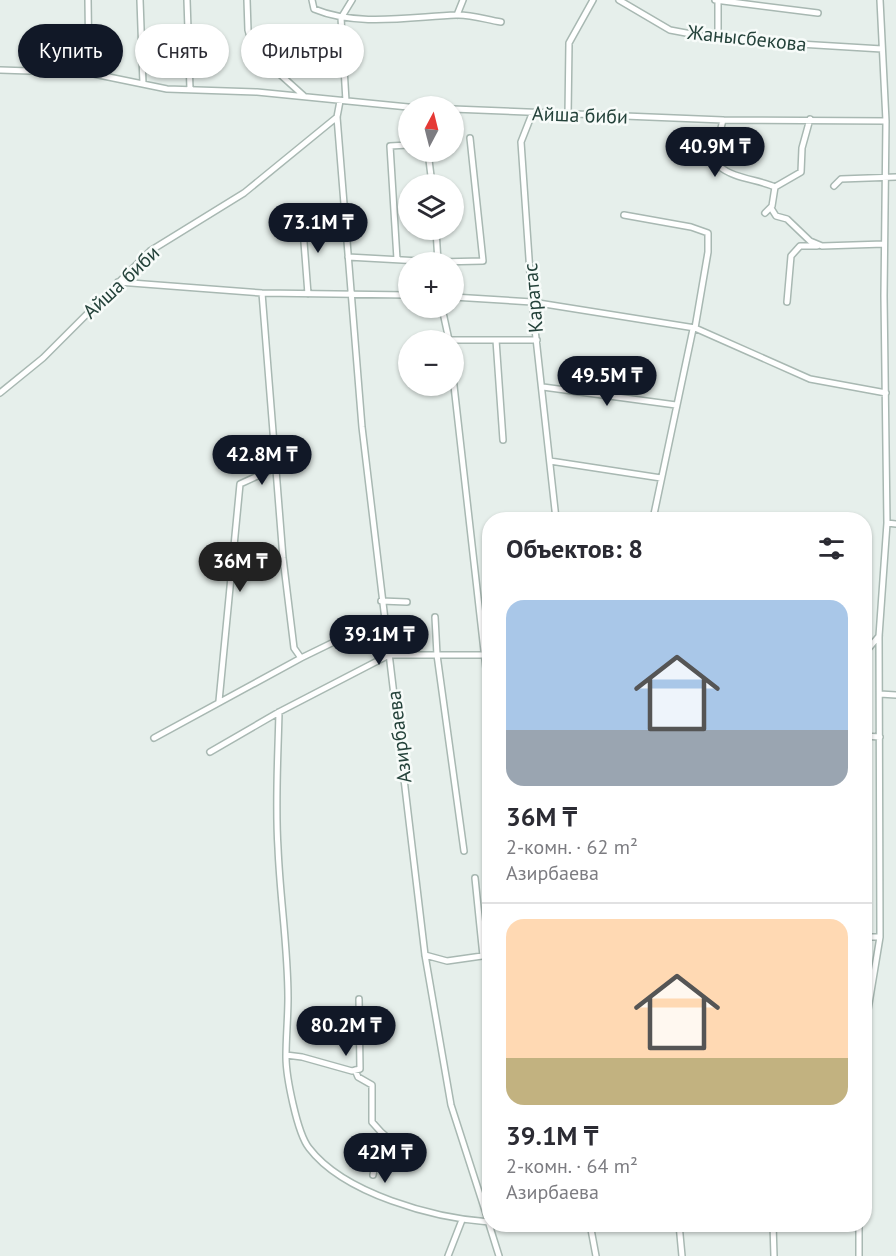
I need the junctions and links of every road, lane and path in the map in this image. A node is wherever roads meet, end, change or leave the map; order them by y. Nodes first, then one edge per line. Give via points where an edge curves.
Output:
1 (88, 0) edge
2 (140, 0) edge
3 (187, 0) edge
4 (247, 0) edge
5 (312, 0) edge
6 (352, 0) edge
7 (463, 0) edge
8 (592, 0) edge
9 (619, 0) edge
10 (879, 0) edge
11 (717, 1) edge
12 (818, 13) dead end
13 (457, 15) junction
14 (341, 18) junction
15 (501, 22) dead end
16 (88, 24) edge
17 (718, 39) junction
18 (882, 49) junction
19 (0, 70) edge
20 (18, 71) edge
21 (113, 78) edge
22 (143, 84) junction
23 (190, 89) junction
24 (305, 97) junction
25 (343, 101) junction
26 (398, 106) edge
27 (464, 110) edge
28 (532, 114) junction
29 (568, 115) junction
30 (337, 117) junction
31 (810, 119) junction
32 (723, 120) junction
33 (886, 121) junction
34 (470, 138) dead end
35 (398, 146) edge
36 (885, 177) junction
37 (896, 177) edge
38 (834, 186) dead end
39 (775, 187) junction
40 (771, 208) junction
41 (765, 213) dead end
42 (624, 215) dead end
43 (302, 216) dead end
44 (884, 244) junction
45 (822, 246) junction
46 (348, 257) junction
47 (397, 259) joint
48 (464, 261) edge
49 (118, 282) junction
50 (262, 293) junction
51 (308, 294) junction
52 (352, 294) junction
53 (398, 296) edge
54 (464, 298) edge
55 (532, 302) junction
56 (787, 302) dead end
57 (694, 329) junction
58 (464, 340) edge
59 (496, 340) junction
60 (537, 340) junction
61 (543, 387) junction
62 (0, 393) edge
63 (886, 393) junction
64 (455, 396) edge
65 (676, 405) junction
66 (503, 440) dead end
67 (550, 461) junction
68 (275, 468) junction
69 (661, 478) junction
70 (555, 512) edge
71 (654, 512) edge
72 (887, 523) junction
73 (896, 524) edge
74 (381, 600) junction
75 (407, 602) dead end
76 (435, 617) dead end
77 (383, 618) junction
78 (482, 623) edge
79 (879, 636) junction
80 (872, 644) edge
81 (389, 655) junction
82 (437, 655) junction
83 (482, 657) edge
84 (301, 658) junction
85 (880, 694) junction
86 (896, 695) edge
87 (219, 701) junction
88 (279, 712) junction
89 (872, 736) edge
90 (880, 737) junction
91 (154, 738) dead end
92 (210, 752) dead end
93 (464, 851) dead end
94 (476, 878) dead end
95 (482, 925) edge
96 (872, 936) edge
97 (880, 936) junction
98 (425, 955) junction
99 (482, 957) edge
100 (872, 985) edge
101 (359, 999) dead end
102 (286, 1056) junction
103 (355, 1070) junction
104 (381, 1132) junction
105 (405, 1153) dead end
106 (373, 1175) dead end
107 (482, 1201) edge
108 (462, 1220) junction
109 (482, 1222) edge
110 (492, 1232) edge
111 (592, 1232) edge
112 (680, 1232) edge
113 (773, 1232) edge
114 (859, 1232) edge
115 (448, 1256) edge
116 (499, 1256) edge
117 (596, 1256) edge
118 (682, 1256) edge
119 (774, 1256) edge
120 (860, 1256) edge

1 - 16 street
2 - 22 street
3 - 23 street
4 - 24 street via 248,30 254,51
5 - 14 street via 314,9
6 - 14 street
7 - 13 street
8 - 29 street via 569,43
9 - 17 street, Жанысбекова via 670,30
10 - 18 street
11 - 12 street
11 - 17 street
13 - 14 street
13 - 15 street
14 - 25 street, Азирбаева
17 - 18 street, Жанысбекова
18 - 33 street
19 - 20 street
21 - 22 street
22 - 23 street via 167,90
23 - 24 street
24 - 25 street
25 - 26 street
25 - 30 street, Азирбаева
27 - 28 street, Айша биби
28 - 29 street, Айша биби
28 - 55 street, Каратас via 521,142
29 - 32 street, Айша биби
30 - 46 street, Азирбаева
30 - 49 street, Айша биби via 244,193 150,251
31 - 32 street, Айша биби
31 - 33 street, Айша биби
31 - 39 street via 802,148 801,172
32 - 39 street via 719,166 729,175 757,179
33 - 36 street
34 - 48 street via 483,261
35 - 47 street via 390,146
36 - 37 street
36 - 38 street via 841,179
36 - 44 street
39 - 40 street
40 - 41 street
40 - 45 street via 810,242
42 - 57 street via 691,226 708,233
43 - 51 street
44 - 45 street
44 - 63 street
45 - 56 street via 800,246 791,256
46 - 47 street
46 - 52 street, Азирбаева
49 - 50 street
49 - 62 street, Айша биби via 43,358
50 - 51 street
50 - 68 street
51 - 52 street
52 - 53 street
52 - 74 street, Азирбаева
54 - 55 street
55 - 57 street
55 - 60 street, Каратас
57 - 63 street via 810,379
57 - 65 street
58 - 59 street
59 - 60 street
59 - 66 street
60 - 61 street, Каратас
61 - 65 street
61 - 67 street, Каратас
63 - 72 street
64 - 78 street
65 - 69 street
67 - 69 street
67 - 70 street, Каратас
68 - 84 street via 294,648
68 - 87 street via 240,484
69 - 71 street
72 - 73 street
72 - 79 street
74 - 75 street
74 - 77 street, Азирбаева
76 - 82 street
77 - 81 street, Азирбаева
77 - 84 street
79 - 80 street
79 - 85 street
81 - 82 street
81 - 88 street
81 - 98 street, Азирбаева
82 - 83 street
82 - 93 street
84 - 87 street
85 - 86 street
85 - 90 street
87 - 91 street
88 - 92 street
88 - 102 street via 278,846 288,997
89 - 90 street
90 - 97 street
94 - 95 street
96 - 97 street
97 - 100 street
98 - 99 street via 447,961
98 - 107 street, Азирбаева via 451,1105
101 - 103 street via 360,1068
102 - 103 street
102 - 108 street via 307,1146 330,1171 418,1210
103 - 104 street via 358,1077 372,1084 372,1122
104 - 105 street
104 - 106 street
108 - 109 street
108 - 115 street
110 - 116 street, Азирбаева
111 - 117 street
112 - 118 street
113 - 119 street
114 - 120 street

